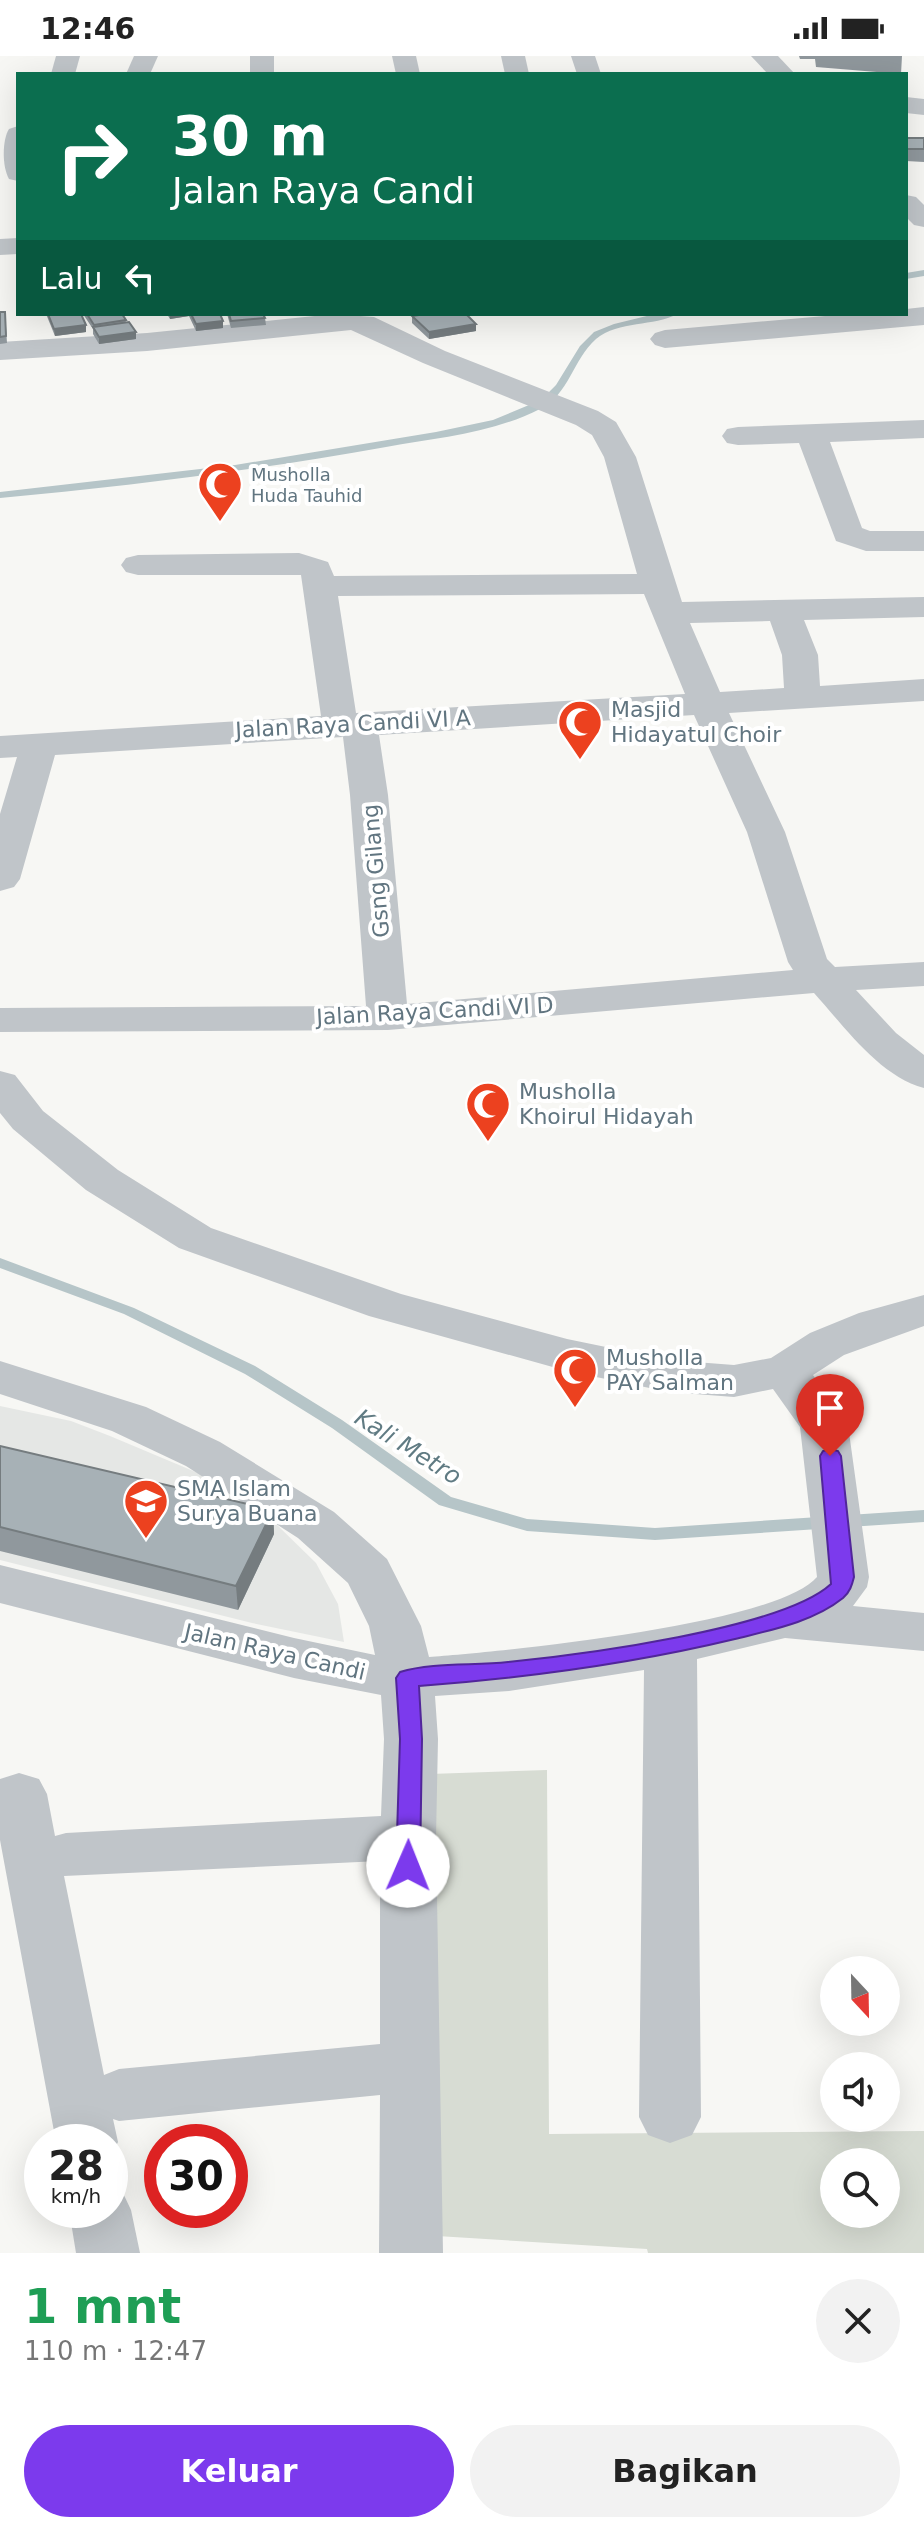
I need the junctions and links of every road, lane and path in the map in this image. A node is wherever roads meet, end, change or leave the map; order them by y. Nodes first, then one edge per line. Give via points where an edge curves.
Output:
1 (763, 56) edge
2 (781, 72) edge
3 (908, 205) edge
4 (924, 219) edge
5 (135, 316) edge
6 (380, 316) edge
7 (924, 316) edge
8 (351, 321) junction
9 (660, 331) edge
10 (15, 342) edge
11 (147, 342) junction
12 (924, 429) edge
13 (811, 433) junction
14 (738, 436) dead end
15 (924, 541) edge
16 (138, 565) dead end
17 (320, 586) junction
18 (663, 599) junction
19 (924, 607) edge
20 (783, 611) junction
21 (924, 690) edge
22 (803, 697) junction
23 (706, 702) junction
24 (350, 724) junction
25 (39, 746) junction
26 (0, 747) edge
27 (0, 879) edge
28 (924, 974) edge
29 (822, 980) junction
30 (388, 1018) junction
31 (0, 1020) edge
32 (924, 1075) edge
33 (0, 1084) edge
34 (924, 1310) edge
35 (785, 1371) junction
36 (0, 1377) edge
37 (0, 1584) edge
38 (839, 1585) junction
39 (924, 1602) edge
40 (924, 1610) edge
41 (785, 1619) junction
42 (924, 1632) edge
43 (671, 1646) junction
44 (407, 1678) junction
45 (19, 1794) dead end
46 (408, 1837) junction
47 (66, 1855) dead end
48 (408, 2067) junction
49 (670, 2117) dead end
50 (103, 2118) edge
51 (103, 2228) edge
52 (108, 2253) edge
53 (411, 2253) edge

1 - 2 street
3 - 4 street
5 - 11 street
6 - 8 street
7 - 9 street
8 - 11 street
8 - 18 street via 605,429 620,457
10 - 11 street
12 - 13 street
13 - 14 street
13 - 15 street via 848,534 866,541
16 - 17 street via 299,563 316,569
17 - 18 street
17 - 24 street, Gsng Gilang
18 - 20 street
18 - 23 street
19 - 20 street
20 - 22 street via 800,655
21 - 22 street, Jalan Raya Candi VI A
22 - 23 street, Jalan Raya Candi VI A
23 - 24 street, Jalan Raya Candi VI A
23 - 29 street via 766,832 808,962
24 - 25 street, Jalan Raya Candi VI A
24 - 30 street, Gsng Gilang via 369,795
25 - 26 street, Jalan Raya Candi VI A
25 - 27 street
28 - 29 street, Jalan Raya Candi VI D
29 - 30 street, Jalan Raya Candi VI D
29 - 32 street via 881,1042
30 - 31 street, Jalan Raya Candi VI D
33 - 35 street via 28,1120 102,1180 195,1238 385,1305 567,1355 669,1376 734,1381
34 - 35 street via 827,1344
35 - 38 street via 824,1425
36 - 44 street via 129,1419 203,1454 316,1525 369,1572 395,1626
37 - 44 street, Jalan Raya Candi via 294,1658
38 - 39 street
38 - 41 street, Jalan Raya Candi
39 - 40 street
41 - 42 street
41 - 43 street, Jalan Raya Candi
43 - 44 street, Jalan Raya Candi via 509,1671
43 - 49 street
44 - 46 street
45 - 50 street
46 - 47 street
46 - 48 street
48 - 50 street
48 - 53 street
51 - 52 street

